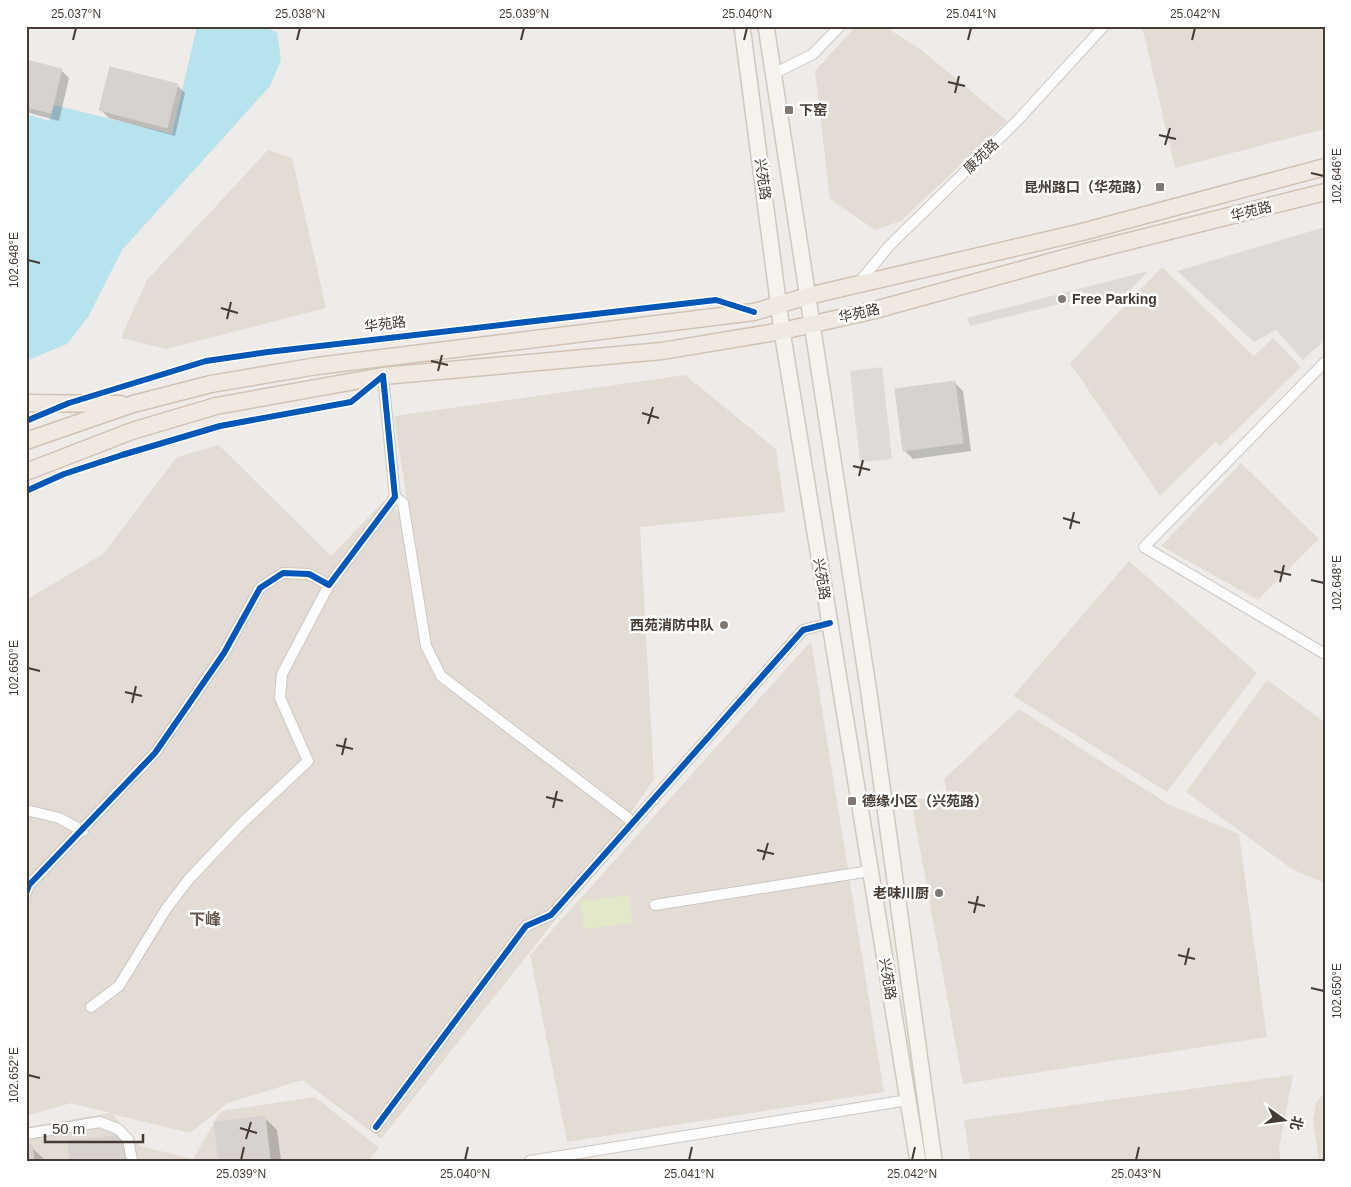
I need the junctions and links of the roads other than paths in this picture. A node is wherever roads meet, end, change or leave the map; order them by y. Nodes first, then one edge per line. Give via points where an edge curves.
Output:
1 (742, 26) edge
2 (766, 26) edge
3 (840, 26) edge
4 (1104, 26) edge
5 (774, 74) junction
6 (1325, 167) edge
7 (1325, 192) edge
8 (856, 286) junction
9 (808, 296) junction
10 (780, 304) junction
11 (812, 324) junction
12 (782, 331) junction
13 (1325, 362) edge
14 (383, 376) junction
15 (26, 403) edge
16 (133, 404) junction
17 (26, 441) edge
18 (26, 472) edge
19 (395, 497) junction
20 (329, 585) junction
21 (830, 623) junction
22 (1325, 654) edge
23 (26, 810) edge
24 (633, 822) junction
25 (82, 831) junction
26 (870, 871) junction
27 (26, 892) edge
28 (655, 905) dead end
29 (91, 1007) dead end
30 (908, 1100) junction
31 (376, 1128) dead end
32 (26, 1134) edge
33 (530, 1160) edge
34 (132, 1161) edge
35 (918, 1161) edge
36 (934, 1161) edge

1 - 10 main road, 兴苑路
2 - 5 main road, 兴苑路
3 - 5 street via 813,54
4 - 8 street, 康苑路 via 1019,119 890,245
5 - 9 main road, 兴苑路
6 - 8 main road, 华苑路 via 1082,232
7 - 11 main road, 华苑路
8 - 9 main road, 华苑路
9 - 10 main road, 华苑路
9 - 11 main road, 兴苑路
10 - 12 main road, 兴苑路
10 - 16 main road, 华苑路 via 754,312 670,324 317,366 211,384
11 - 12 main road, 华苑路
11 - 36 main road, 兴苑路 via 869,693
12 - 14 main road, 华苑路 via 662,351
12 - 21 main road, 兴苑路
13 - 22 street via 1144,547
14 - 18 main road, 华苑路 via 216,406 132,431
14 - 19 street
15 - 16 main road
16 - 17 main road, 华苑路
19 - 20 street
19 - 24 street via 404,503 426,646 441,676
20 - 25 street via 309,574 282,573 260,588 224,653 155,753
20 - 29 street via 282,674 280,698 308,761 189,879 119,986
21 - 24 street via 803,630
21 - 26 main road, 兴苑路
23 - 25 street via 59,818
24 - 31 street via 551,915 526,926
25 - 27 street via 29,885
26 - 28 street
26 - 30 main road, 兴苑路
30 - 33 street
30 - 35 main road, 兴苑路
32 - 34 street via 100,1122 118,1129 128,1139

